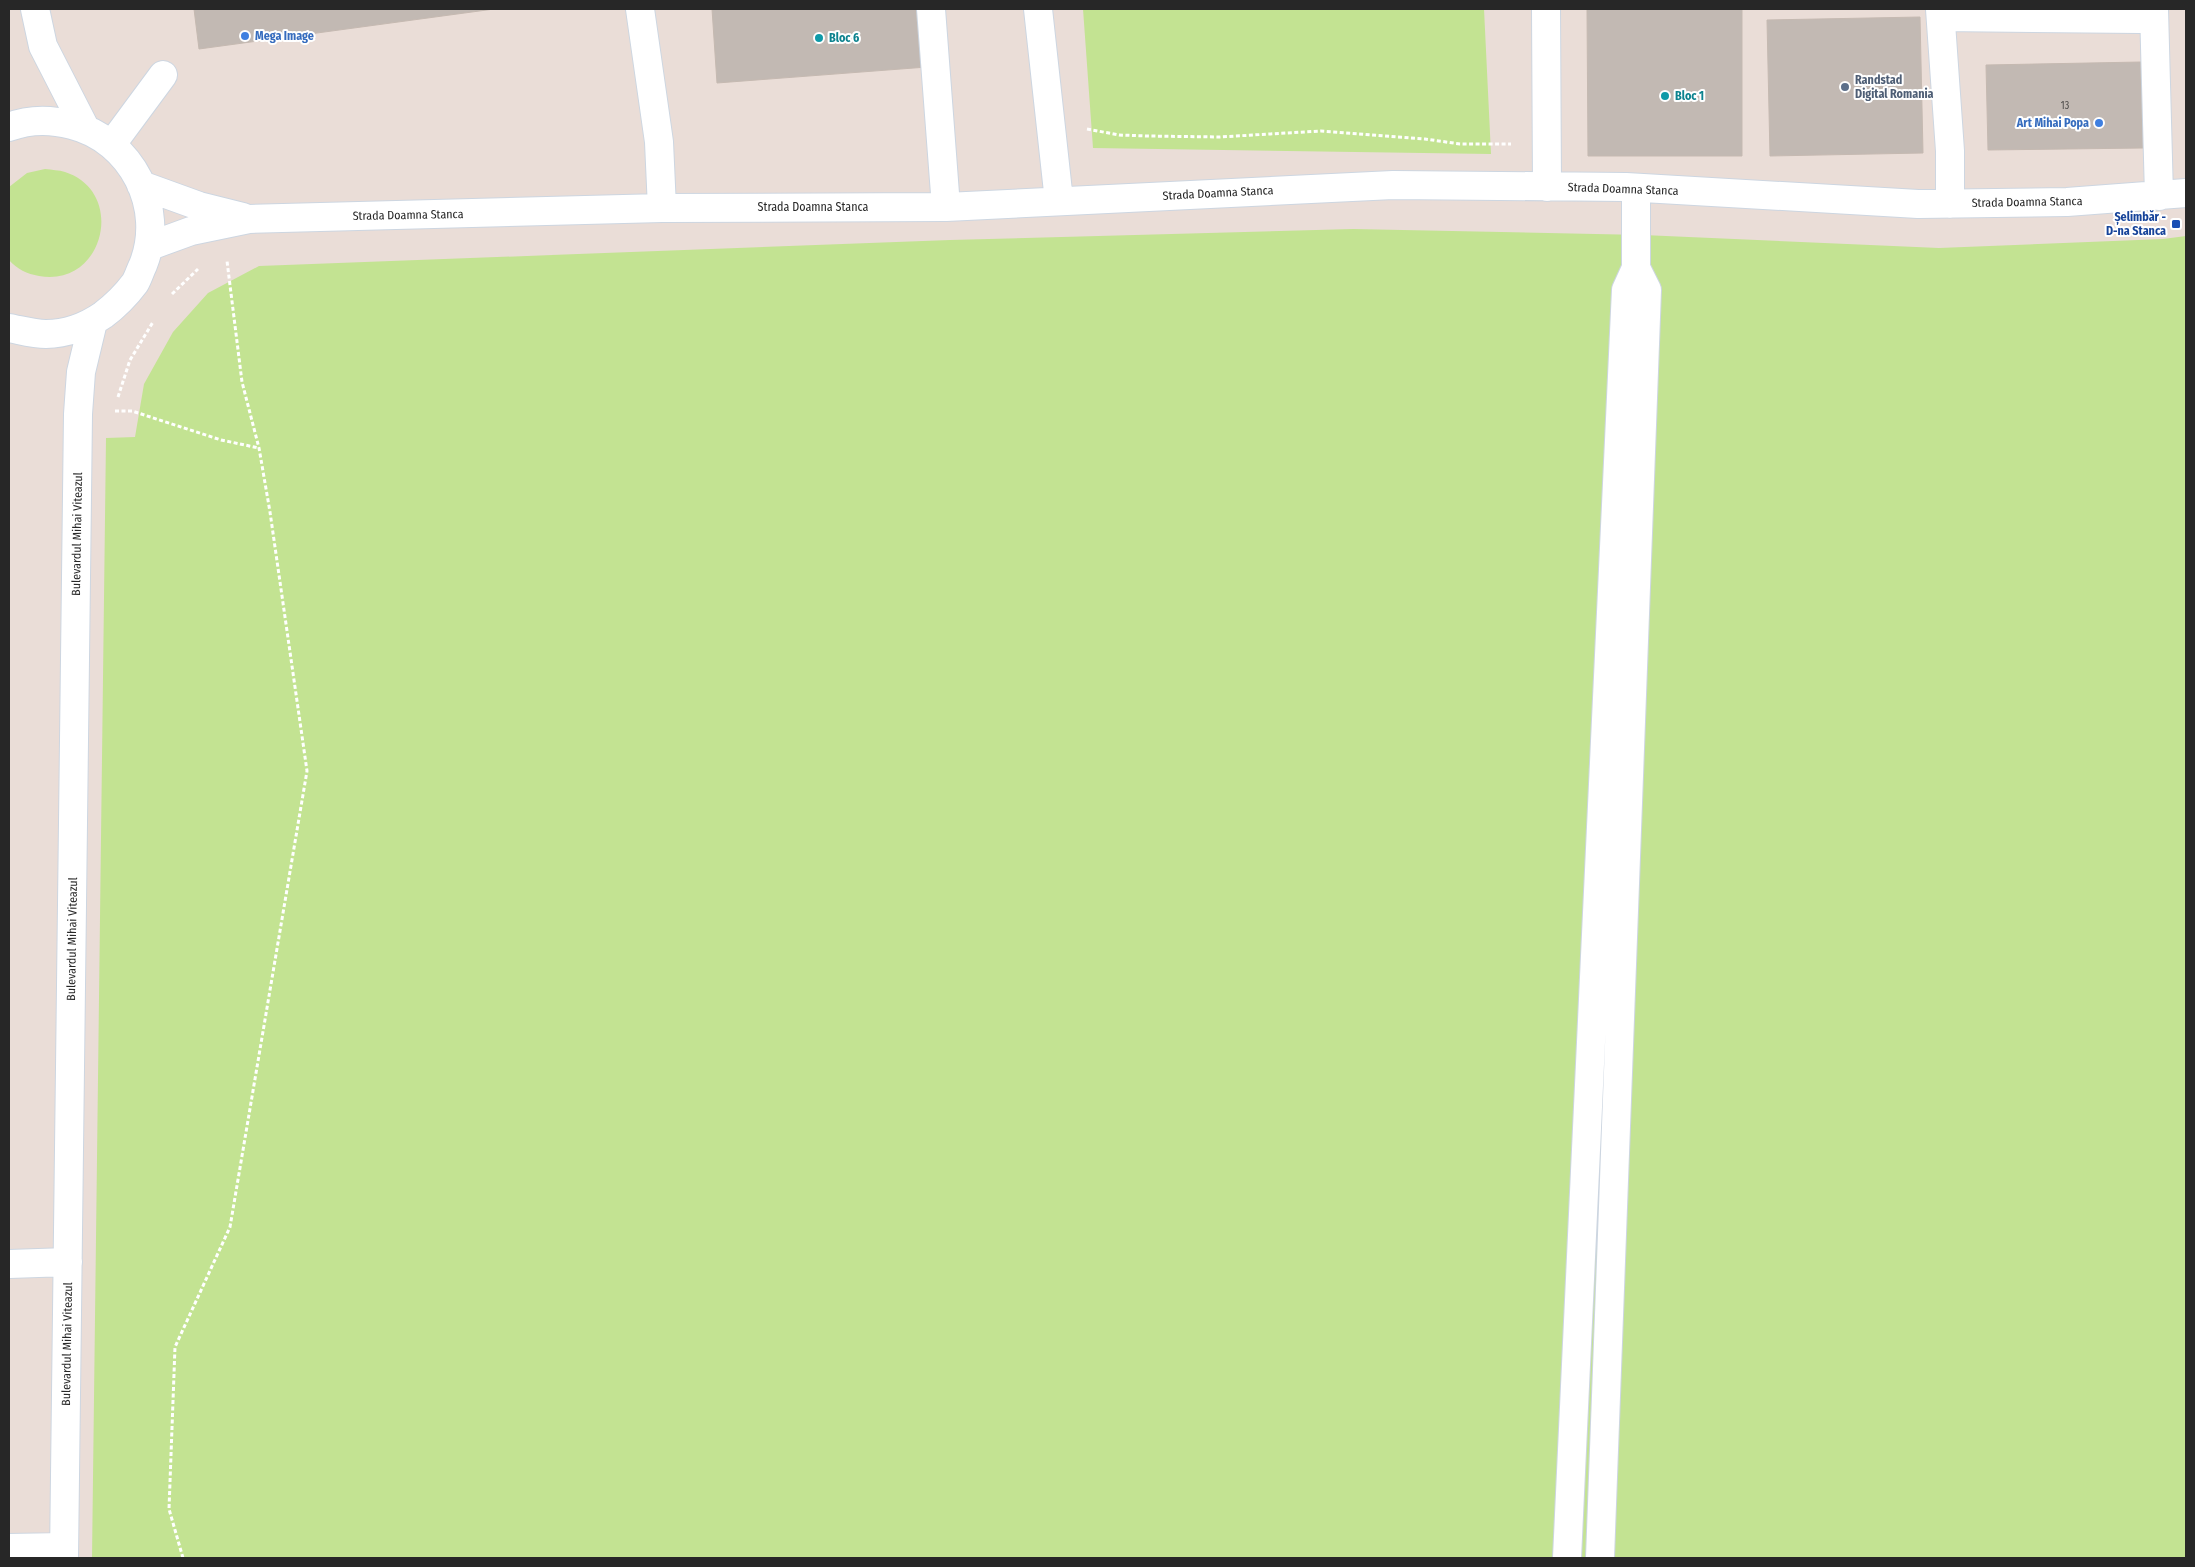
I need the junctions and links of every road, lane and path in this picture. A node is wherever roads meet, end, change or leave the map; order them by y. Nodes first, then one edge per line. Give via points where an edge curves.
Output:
1 (35, 9) edge
2 (640, 9) edge
3 (931, 9) edge
4 (1038, 9) edge
5 (1546, 9) edge
6 (1940, 13) edge
7 (2154, 13) edge
8 (163, 75) dead end
9 (9, 127) edge
10 (85, 128) junction
11 (1051, 130) junction
12 (112, 144) junction
13 (1548, 144) junction
14 (141, 185) junction
15 (1547, 187) junction
16 (1636, 188) junction
17 (2186, 193) edge
18 (2159, 196) junction
19 (1059, 201) junction
20 (1950, 204) junction
21 (946, 207) junction
22 (662, 208) junction
23 (249, 219) junction
24 (148, 250) junction
25 (226, 259) dead end
26 (204, 265) dead end
27 (1636, 268) junction
28 (166, 300) dead end
29 (157, 314) dead end
30 (93, 322) junction
31 (9, 328) edge
32 (259, 448) junction
33 (68, 1262) junction
34 (9, 1264) edge
35 (9, 1548) edge
36 (64, 1553) edge
37 (183, 1558) edge
38 (1567, 1558) edge
39 (1600, 1558) edge

1 - 10 street via 43,46
2 - 22 street via 659,142
3 - 21 street
4 - 11 street
5 - 13 street
6 - 7 street
6 - 20 street via 1950,151
7 - 18 street
8 - 12 street
9 - 10 street via 23,122 54,120
10 - 12 street
11 - 13 path via 1092,128 1119,135 1210,137 1321,131 1460,144
11 - 19 street
12 - 14 street via 132,166
13 - 15 street
14 - 23 street, Strada Doamna Stanca via 199,206
14 - 24 street via 146,194 151,225
15 - 16 street, Strada Doamna Stanca
15 - 19 street, Strada Doamna Stanca via 1393,185
16 - 20 street, Strada Doamna Stanca
16 - 27 street
17 - 18 street, Strada Doamna Stanca
18 - 20 street, Strada Doamna Stanca
19 - 21 street, Strada Doamna Stanca
21 - 22 street, Strada Doamna Stanca
22 - 23 street, Strada Doamna Stanca
23 - 24 street, Strada Doamna Stanca via 191,231 150,246
24 - 30 street via 136,282 117,305
25 - 32 path via 242,382
26 - 28 path
27 - 38 street via 1626,290
27 - 39 street via 1647,290
29 - 32 path via 130,360 113,411 132,411 221,440
30 - 31 street via 46,334
30 - 33 street, Bulevardul Mihai Viteazul via 82,372 78,414
32 - 37 path via 307,771 230,1227 175,1347 169,1509
33 - 34 street
33 - 36 street, Bulevardul Mihai Viteazul
35 - 36 street

